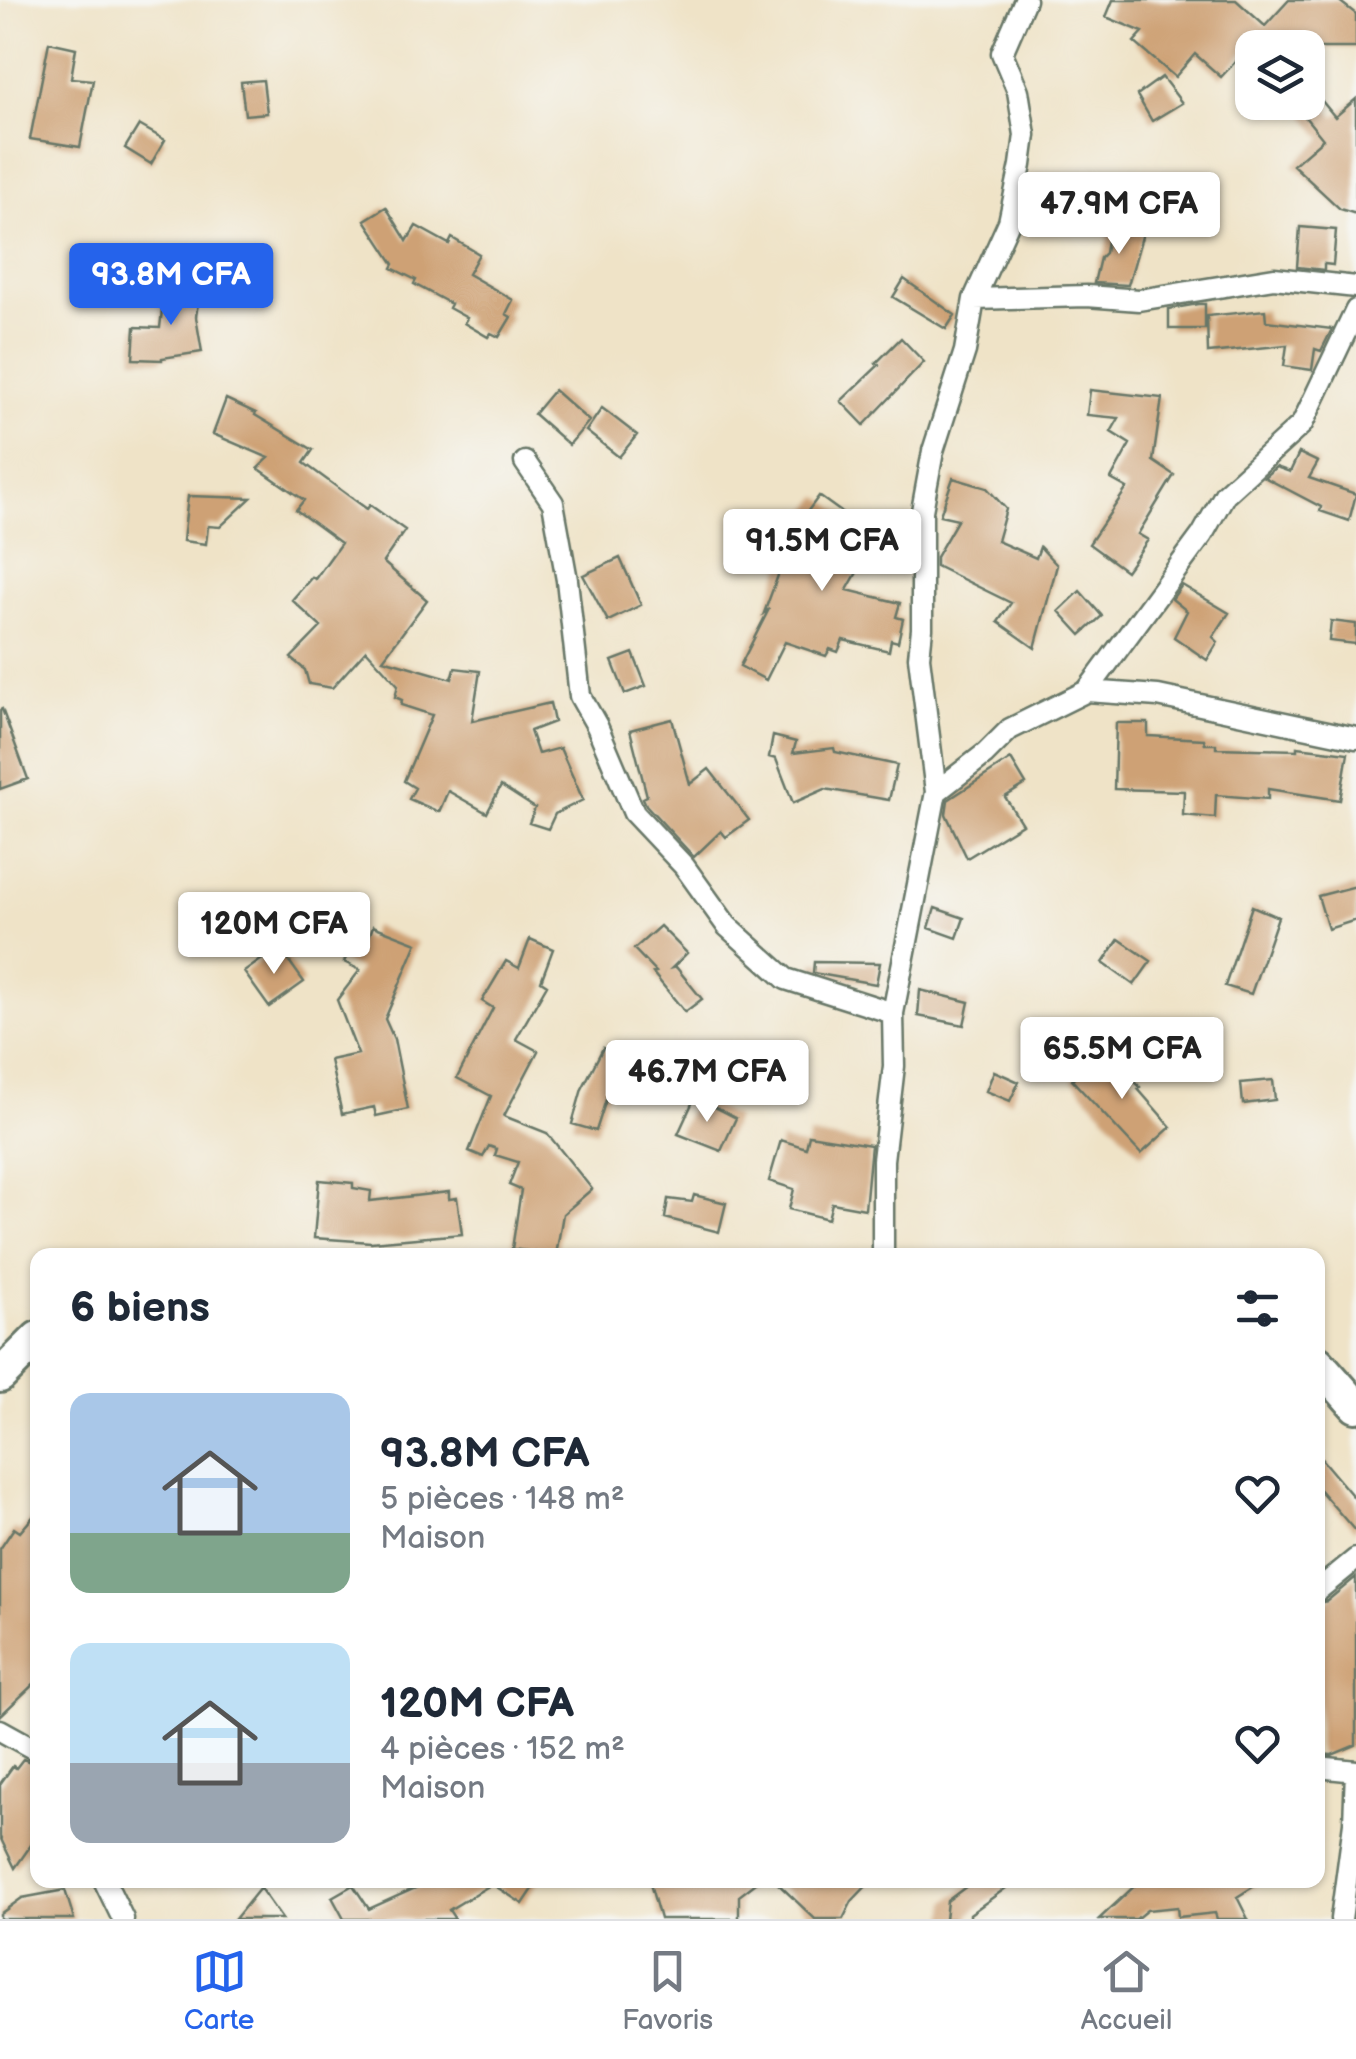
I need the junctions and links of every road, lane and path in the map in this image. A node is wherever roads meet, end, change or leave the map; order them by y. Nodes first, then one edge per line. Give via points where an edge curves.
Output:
1 (1025, 0) edge
2 (1356, 288) edge
3 (974, 299) junction
4 (1356, 310) edge
5 (524, 462) dead end
6 (1086, 691) junction
7 (1356, 738) edge
8 (936, 792) junction
9 (893, 1013) junction
10 (883, 1248) edge
11 (30, 1346) edge
12 (1325, 1371) edge
13 (0, 1376) edge
14 (1356, 1406) edge
15 (1356, 1559) edge
16 (1325, 1584) edge
17 (0, 1730) edge
18 (30, 1747) edge
19 (1325, 1768) edge
20 (1356, 1771) edge
21 (111, 1888) edge
22 (124, 1919) edge
23 (1342, 1919) edge

1 - 3 street via 1002,53 1018,91 1025,135 1020,165 1009,222
2 - 3 street via 1274,278 1139,300
3 - 8 street via 922,511 919,657
4 - 6 street via 1302,424 1225,494
5 - 9 street via 553,503 580,696 634,813 727,926 786,979
6 - 7 street via 1158,696
6 - 8 street via 999,737
8 - 9 street
9 - 10 street
11 - 13 main road
12 - 14 main road
15 - 16 street
17 - 18 street
19 - 20 street
20 - 23 street
21 - 22 street

